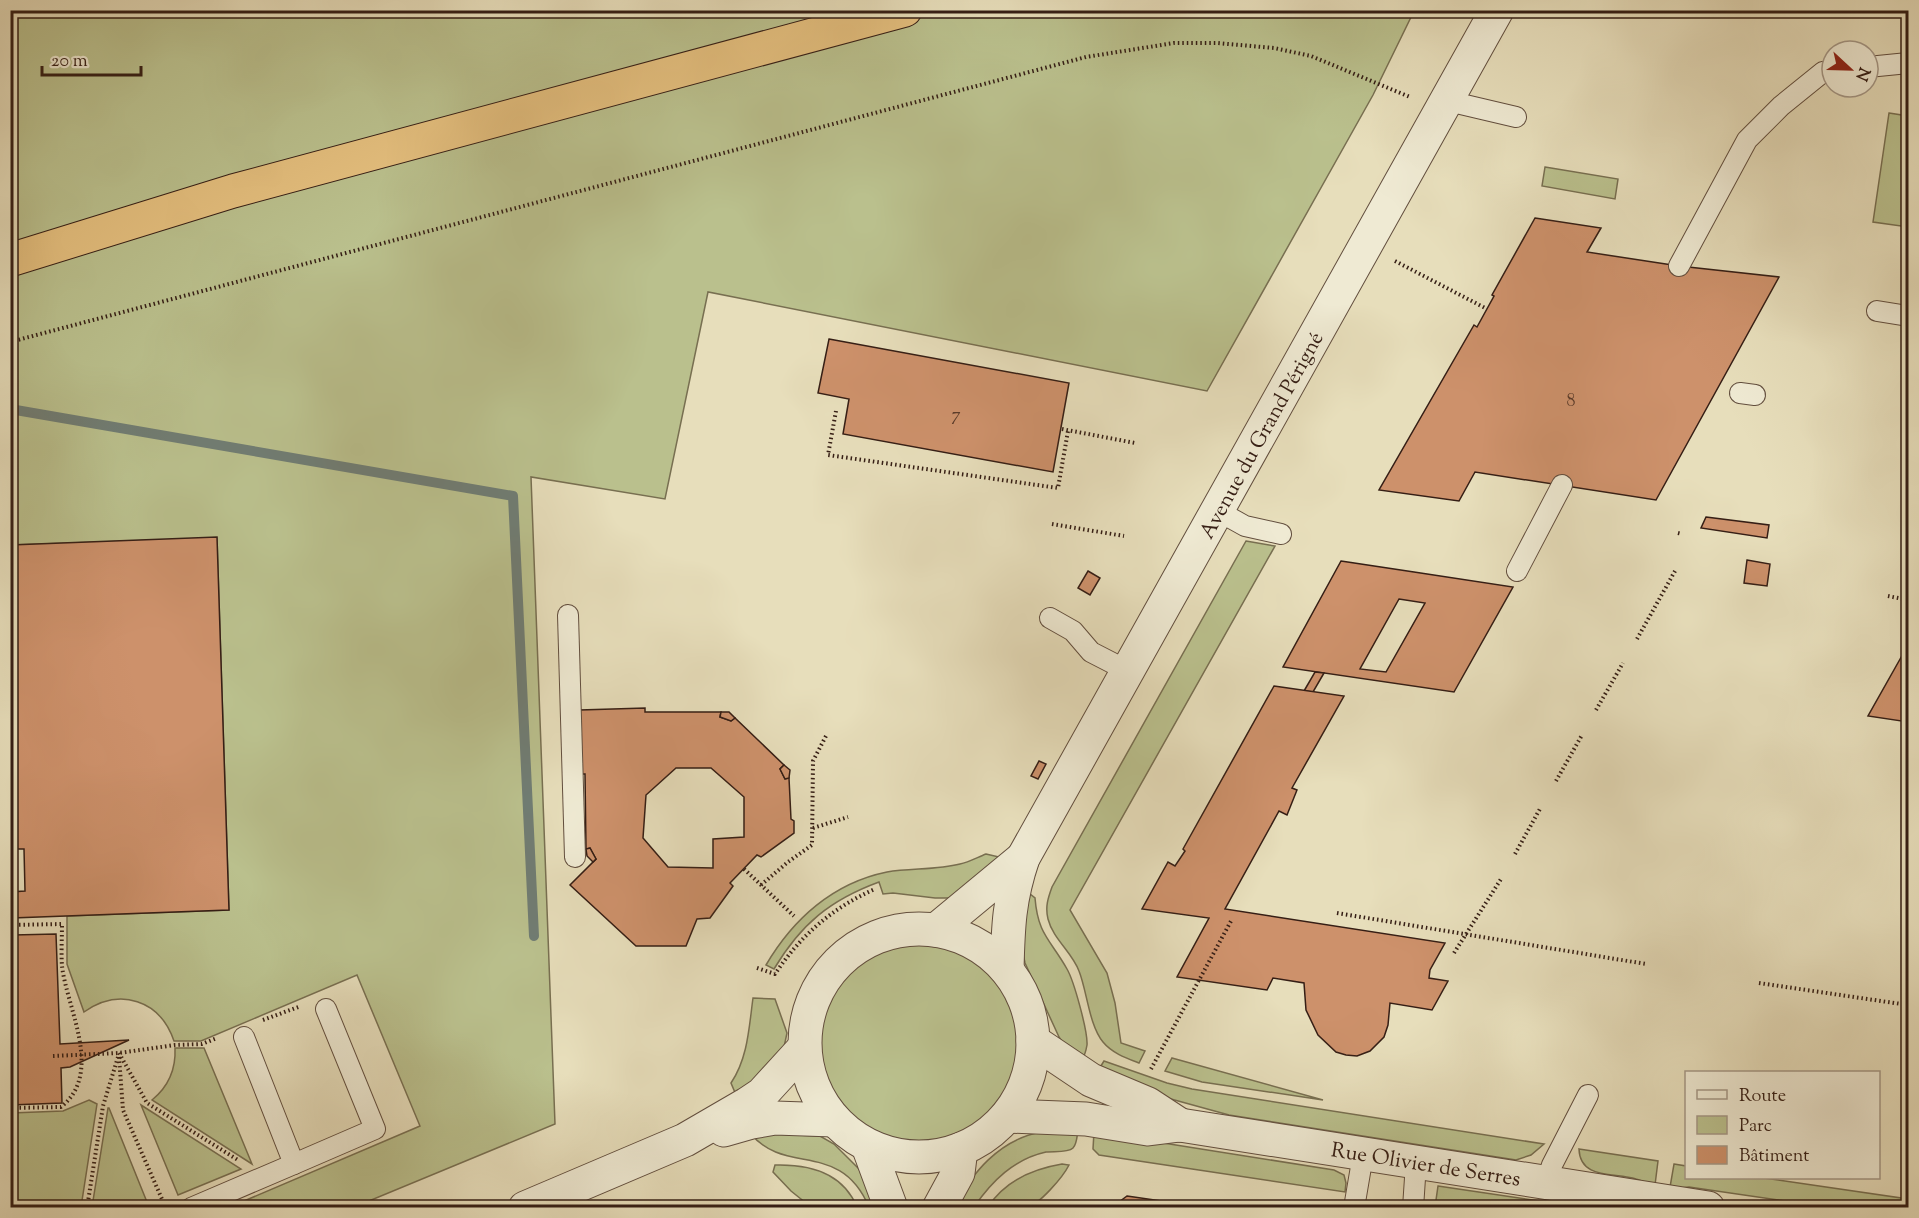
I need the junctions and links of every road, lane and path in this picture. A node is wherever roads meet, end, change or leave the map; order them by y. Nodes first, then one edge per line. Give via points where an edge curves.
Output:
1 (905, 10) edge
2 (1492, 20) edge
3 (1908, 63) edge
4 (1880, 66) edge
5 (1820, 74) edge
6 (1410, 97) dead end
7 (1448, 100) junction
8 (1516, 117) dead end
9 (10, 260) edge
10 (1395, 261) dead end
11 (1679, 266) dead end
12 (1487, 309) dead end
13 (1877, 311) dead end
14 (1908, 316) edge
15 (10, 342) edge
16 (836, 411) dead end
17 (1062, 429) dead end
18 (1068, 431) junction
19 (1136, 443) dead end
20 (1562, 485) dead end
21 (1218, 511) junction
22 (1052, 524) dead end
23 (1281, 534) dead end
24 (1124, 536) dead end
25 (1675, 571) dead end
26 (1517, 572) dead end
27 (1888, 596) dead end
28 (1908, 600) edge
29 (568, 615) dead end
30 (1050, 618) dead end
31 (1637, 639) dead end
32 (1623, 663) dead end
33 (1128, 671) junction
34 (1596, 710) dead end
35 (827, 735) dead end
36 (1582, 735) dead end
37 (1556, 781) dead end
38 (1541, 807) dead end
39 (848, 817) dead end
40 (813, 828) junction
41 (1515, 854) dead end
42 (575, 857) dead end
43 (1023, 858) junction
44 (744, 869) dead end
45 (1500, 879) dead end
46 (761, 885) junction
47 (875, 889) dead end
48 (1337, 913) dead end
49 (794, 916) dead end
50 (1231, 921) dead end
51 (10, 925) edge
52 (936, 930) junction
53 (1466, 934) junction
54 (1454, 953) dead end
55 (1646, 964) dead end
56 (757, 968) dead end
57 (1007, 970) junction
58 (1759, 983) dead end
59 (1908, 1005) edge
60 (326, 1009) joint
61 (261, 1021) dead end
62 (235, 1036) joint
63 (1033, 1041) junction
64 (804, 1048) junction
65 (119, 1053) junction
66 (53, 1056) dead end
67 (1149, 1072) dead end
68 (1588, 1095) dead end
69 (10, 1108) edge
70 (1007, 1116) junction
71 (834, 1120) junction
72 (1180, 1125) junction
73 (685, 1140) junction
74 (868, 1146) junction
75 (961, 1149) junction
76 (1363, 1155) junction
77 (1416, 1163) junction
78 (294, 1164) junction
79 (247, 1166) dead end
80 (1546, 1183) junction
81 (163, 1202) dead end
82 (87, 1208) edge
83 (191, 1208) edge
84 (525, 1208) edge
85 (891, 1208) edge
86 (939, 1208) edge
87 (1354, 1208) edge
88 (1413, 1208) edge
89 (1708, 1208) edge

1 - 9 highway via 233,191
2 - 7 street, Avenue du Grand Périgné
3 - 4 lane
5 - 11 lane via 1747,140
6 - 15 path via 1295,51 1196,42 1128,49
7 - 8 lane
7 - 21 street, Avenue du Grand Périgné
10 - 12 path
13 - 14 lane
16 - 18 path via 828,455 1058,488
17 - 18 path
18 - 19 path
20 - 26 lane
21 - 23 lane via 1245,526
21 - 33 street, Avenue du Grand Périgné
22 - 24 path
25 - 31 path
27 - 28 path
29 - 42 lane
30 - 33 lane via 1074,631 1090,652
32 - 34 path
33 - 43 street, Avenue du Grand Périgné
35 - 40 path via 813,761
36 - 37 path
38 - 41 path
39 - 40 path
40 - 46 path via 812,845
43 - 52 street, Avenue du Grand Périgné
43 - 57 street, Avenue du Grand Périgné via 1013,887 1008,921
44 - 46 path
45 - 53 path
46 - 49 path
47 - 56 path via 820,921 775,974
48 - 53 path
50 - 67 path
51 - 69 path via 62,924 63,967 79,1029 81,1076 74,1094 62,1107
52 - 57 street via 976,943
52 - 64 street via 911,928 886,933 843,957 814,998 806,1022
53 - 54 path
53 - 55 path
57 - 63 street via 1024,998
58 - 59 path
60 - 61 path via 321,998
60 - 78 lane via 375,1129
62 - 65 path via 202,1044
62 - 78 lane
63 - 70 street via 1027,1081
63 - 72 street, Rue Olivier de Serres via 1091,1080 1148,1104
64 - 71 street via 813,1086
64 - 73 street via 762,1094
65 - 66 path
65 - 79 path via 147,1102
65 - 81 path via 123,1110
65 - 82 path via 103,1106
68 - 80 lane
70 - 72 street, Rue Olivier de Serres via 1086,1119 1148,1130
70 - 75 street via 986,1136
71 - 73 street via 775,1118
71 - 74 street
72 - 76 street, Rue Olivier de Serres
73 - 84 street
74 - 75 street via 894,1155 921,1158
74 - 85 street
75 - 86 street via 958,1173
76 - 77 street, Rue Olivier de Serres
76 - 87 lane
77 - 80 street, Rue Olivier de Serres
77 - 88 lane
78 - 83 lane
80 - 89 street, Rue Olivier de Serres

